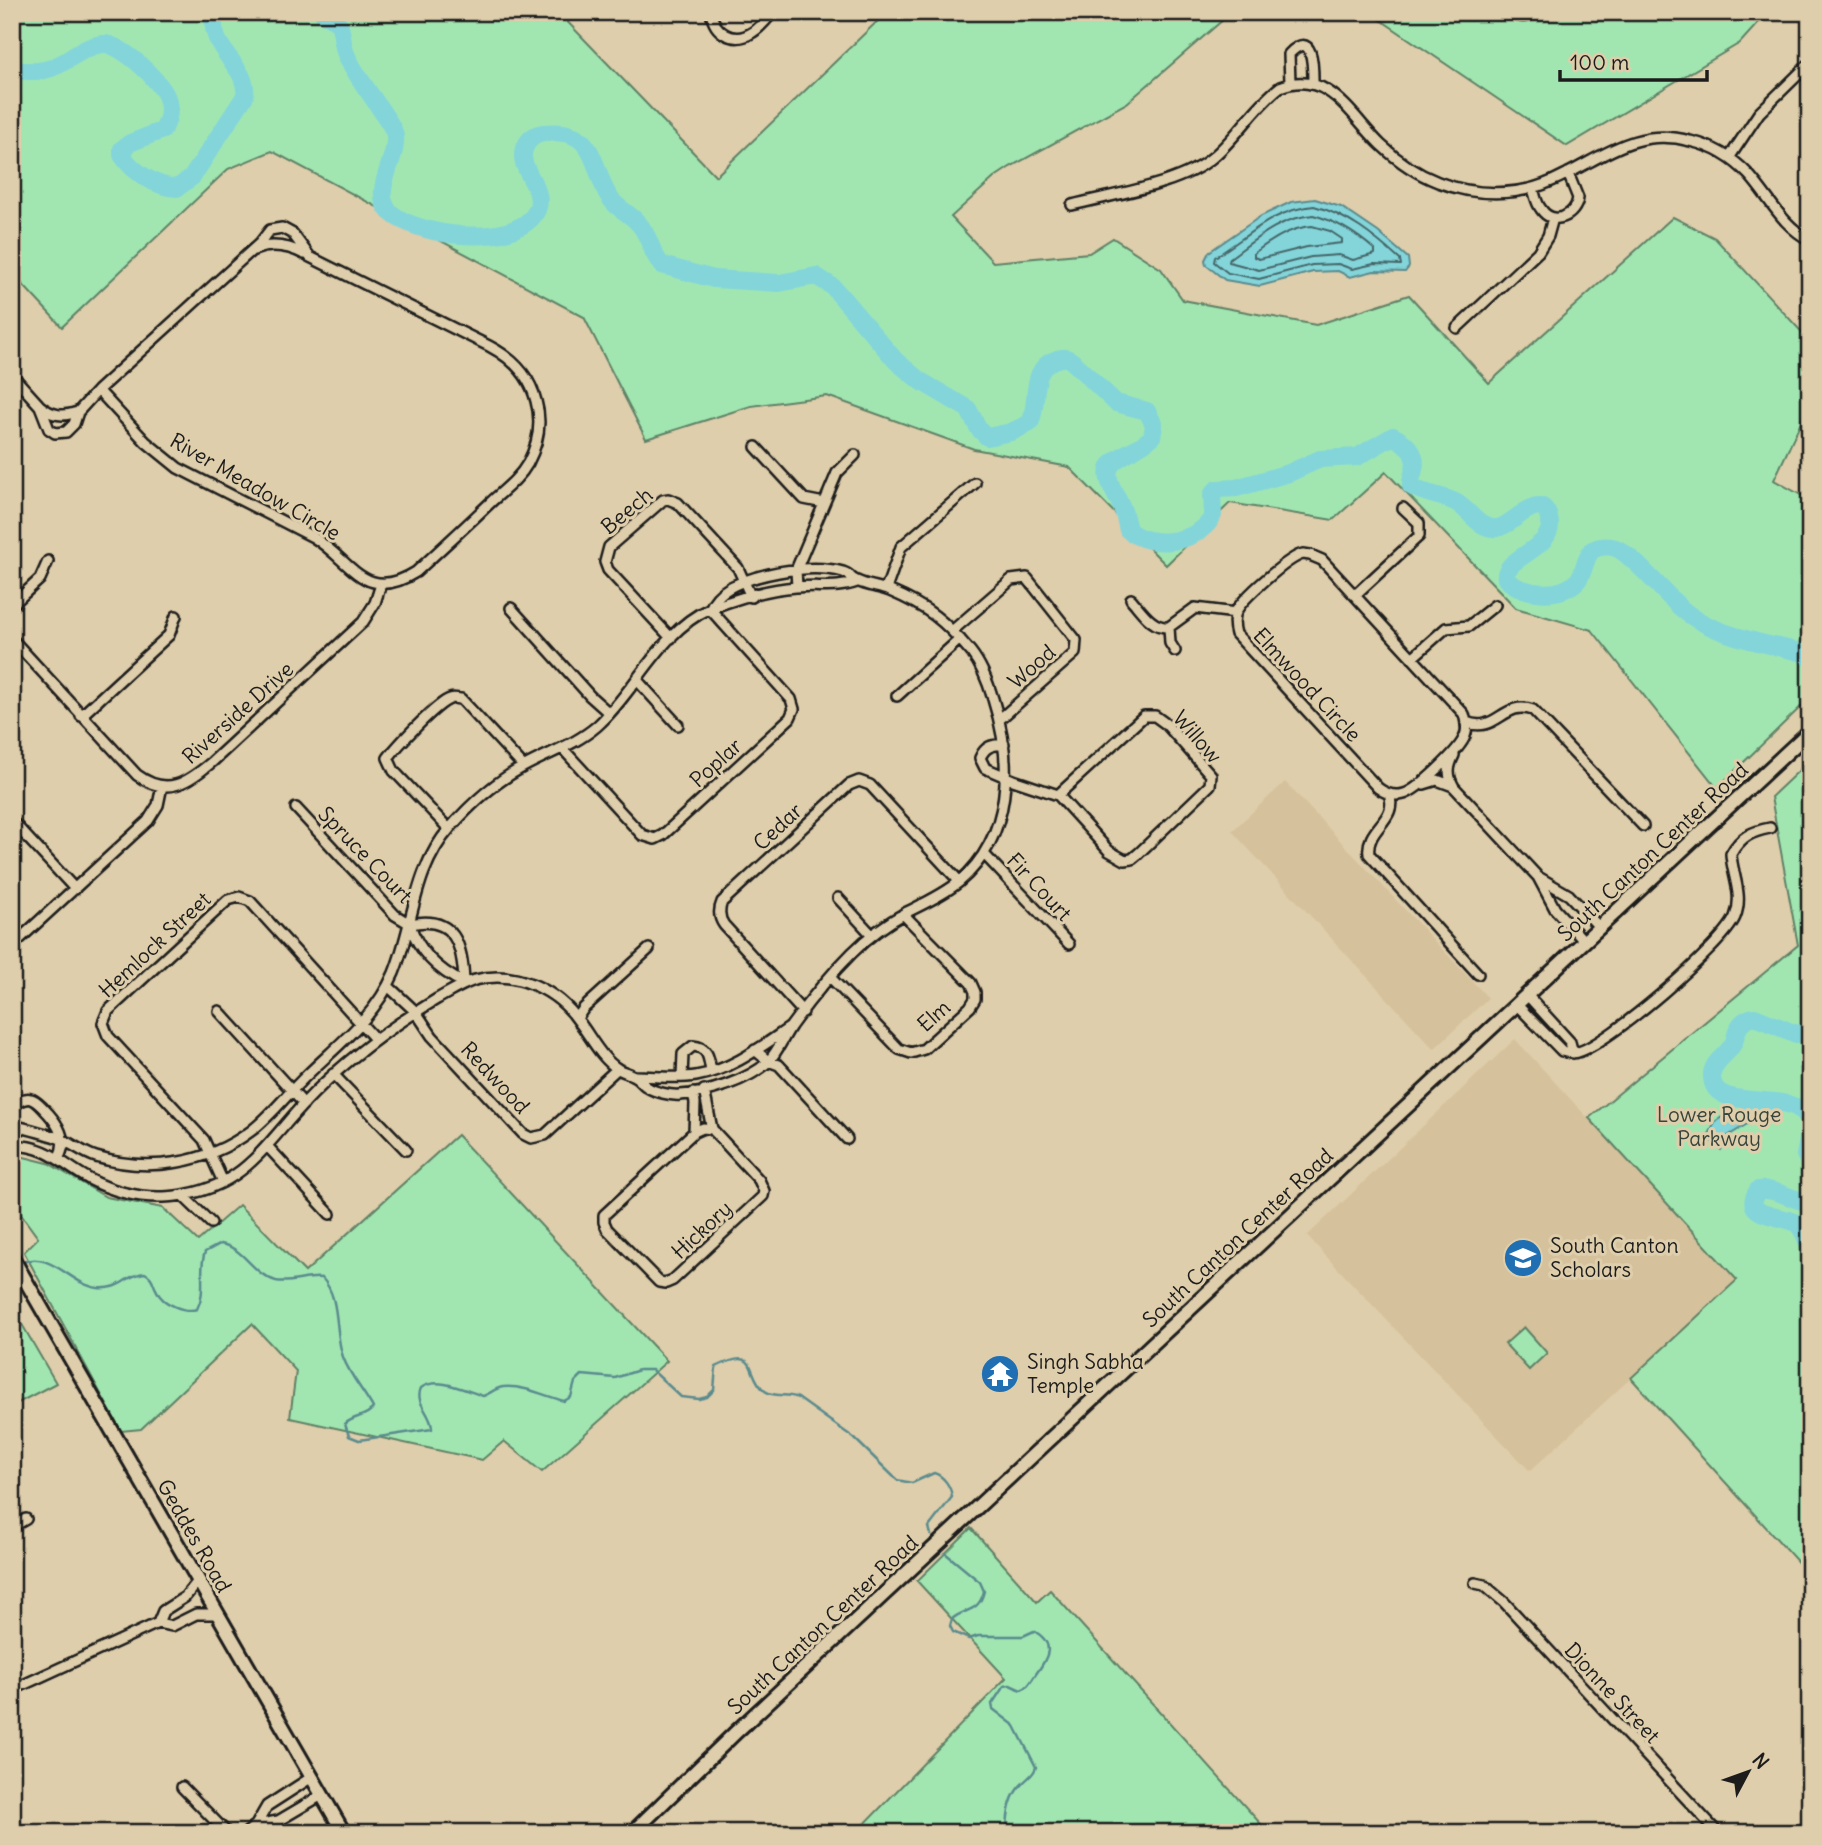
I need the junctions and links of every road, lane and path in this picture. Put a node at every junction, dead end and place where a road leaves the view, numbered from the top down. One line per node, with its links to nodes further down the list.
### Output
1 (711, 12): 2 (street)
2 (774, 12)
3 (1810, 63): 6 (street)
4 (1290, 83): 5 (street); 5 (street); 9 (street)
5 (1313, 83): 8 (street)
6 (1729, 158): 7 (street); 11 (street)
7 (1568, 173): 8 (street); 10 (street)
8 (1533, 188): 10 (street)
9 (1072, 205)
10 (1553, 218): 14 (street)
11 (1810, 240)
12 (249, 252): 13 (street); 13 (street); 16 (street)
13 (310, 257): 28 (street)
14 (1457, 328)
15 (12, 375): 17 (street)
16 (98, 390): 18 (street); 28 (street, River Meadow Circle)
17 (40, 406): 18 (street); 18 (street)
18 (78, 412)
19 (756, 447): 22 (street)
20 (855, 456): 22 (street)
21 (975, 483): 30 (street)
22 (824, 503): 25 (street)
23 (1403, 508): 31 (street)
24 (48, 561): 34 (street)
25 (796, 570): 26 (street); 27 (street); 29 (street)
26 (744, 581): 32 (street); 37 (street); 42 (street, Beech)
27 (858, 582): 29 (street); 30 (street)
28 (381, 584): 61 (street, Riverside Drive)
29 (797, 587): 32 (street)
30 (886, 589): 41 (street)
31 (1354, 595): 38 (street, Elmwood Circle); 46 (street, Elmwood Circle)
32 (751, 597): 37 (street)
33 (1131, 599): 40 (street)
34 (12, 605)
35 (1495, 605): 46 (street)
36 (512, 608): 49 (street)
37 (710, 609): 42 (street); 56 (street, Poplar)
38 (1236, 613): 40 (street); 63 (street, Elmwood Circle)
39 (176, 616): 50 (street)
40 (1169, 627): 45 (street)
41 (952, 631): 44 (street); 51 (street, Wood)
42 (671, 638): 47 (street)
43 (12, 639): 50 (street)
44 (960, 639): 48 (street); 51 (street)
45 (1175, 651)
46 (1412, 658): 52 (street, Elmwood Circle)
47 (637, 680): 49 (street); 53 (street)
48 (897, 696)
49 (609, 713): 56 (street)
50 (81, 716): 61 (street)
51 (1000, 719): 55 (street)
52 (1466, 722): 57 (street); 67 (street)
53 (678, 725)
54 (1810, 732): 77 (main road, South Canton Center Road)
55 (1004, 744): 59 (street); 59 (street, Willow)
56 (563, 748): 58 (street)
57 (1458, 748): 60 (street); 62 (street)
58 (523, 766): 69 (street); 69 (street)
59 (1006, 776): 64 (street, Willow); 70 (street)
60 (1419, 785): 62 (street); 63 (street)
61 (162, 786): 73 (street)
62 (1454, 787): 71 (street)
63 (1389, 794): 83 (street)
64 (1058, 795): 64 (street, Willow)
65 (296, 808): 76 (street, Spruce Court)
66 (12, 821): 73 (street)
67 (1643, 826)
68 (1770, 828): 97 (street)
69 (449, 829): 76 (street)
70 (984, 854): 72 (street); 80 (street, Fir Court)
71 (1538, 877): 77 (street); 79 (street)
72 (959, 881): 75 (street); 91 (street, Cedar)
73 (75, 889): 81 (street)
74 (838, 898): 78 (street)
75 (903, 914): 78 (street); 84 (street, Elm)
76 (410, 924): 85 (street); 85 (street); 86 (street)
77 (1600, 928): 79 (main road, South Canton Center Road)
78 (872, 935): 84 (street)
79 (1584, 941): 87 (main road, South Canton Center Road)
80 (1069, 944)
81 (12, 946)
82 (649, 948): 92 (street)
83 (1478, 974)
84 (830, 977): 91 (street)
85 (464, 984): 90 (street); 92 (street)
86 (388, 986): 90 (street, Redwood); 93 (street)
87 (1528, 996): 88 (main road, South Canton Center Road); 97 (street)
88 (1518, 1006): 97 (street); 138 (main road, South Canton Center Road)
89 (219, 1011): 105 (street)
90 (416, 1012): 95 (street); 99 (street, Redwood)
91 (803, 1012): 94 (street)
92 (577, 1018): 99 (street)
93 (362, 1024): 95 (street, Hemlock Street); 105 (street); 117 (street, Hemlock Street)
94 (791, 1026): 96 (street); 98 (street)
95 (375, 1039): 101 (street)
96 (755, 1050): 98 (street); 100 (street)
97 (1573, 1053)
98 (768, 1061): 106 (street); 112 (street)
99 (617, 1069): 102 (street)
100 (711, 1072): 103 (street); 104 (street)
101 (333, 1074): 107 (street); 116 (street)
102 (635, 1076): 104 (street); 106 (street)
103 (695, 1076): 104 (street); 106 (street)
104 (682, 1077)
105 (292, 1090): 107 (street); 117 (street)
106 (698, 1092): 110 (street); 111 (street)
107 (304, 1104): 115 (street)
108 (12, 1108): 113 (street)
109 (12, 1125): 113 (street)
110 (712, 1129): 111 (street); 111 (street, Hickory)
111 (694, 1132)
112 (847, 1139)
113 (63, 1140): 117 (street); 118 (street)
114 (12, 1144): 118 (street)
115 (268, 1147): 119 (street); 121 (street)
116 (406, 1150)
117 (210, 1153): 119 (street, Hemlock Street)
118 (59, 1157): 120 (street)
119 (223, 1182): 120 (street)
120 (182, 1195): 122 (street)
121 (330, 1214)
122 (211, 1223)
123 (12, 1257): 126 (main road, Geddes Road)
124 (26, 1519): 125 (street)
125 (12, 1527)
126 (198, 1581): 128 (main road, Geddes Road); 129 (street)
127 (1475, 1583): 139 (street, Dionne Street)
128 (217, 1614): 129 (street); 131 (main road, Geddes Road)
129 (158, 1623): 130 (street)
130 (12, 1690)
131 (312, 1777): 133 (main road, Geddes Road); 134 (street)
132 (182, 1787): 135 (street)
133 (322, 1795): 134 (street); 137 (main road, Geddes Road)
134 (256, 1825): 136 (street)
135 (227, 1833)
136 (246, 1833)
137 (344, 1833)
138 (632, 1833)
139 (1718, 1833)

